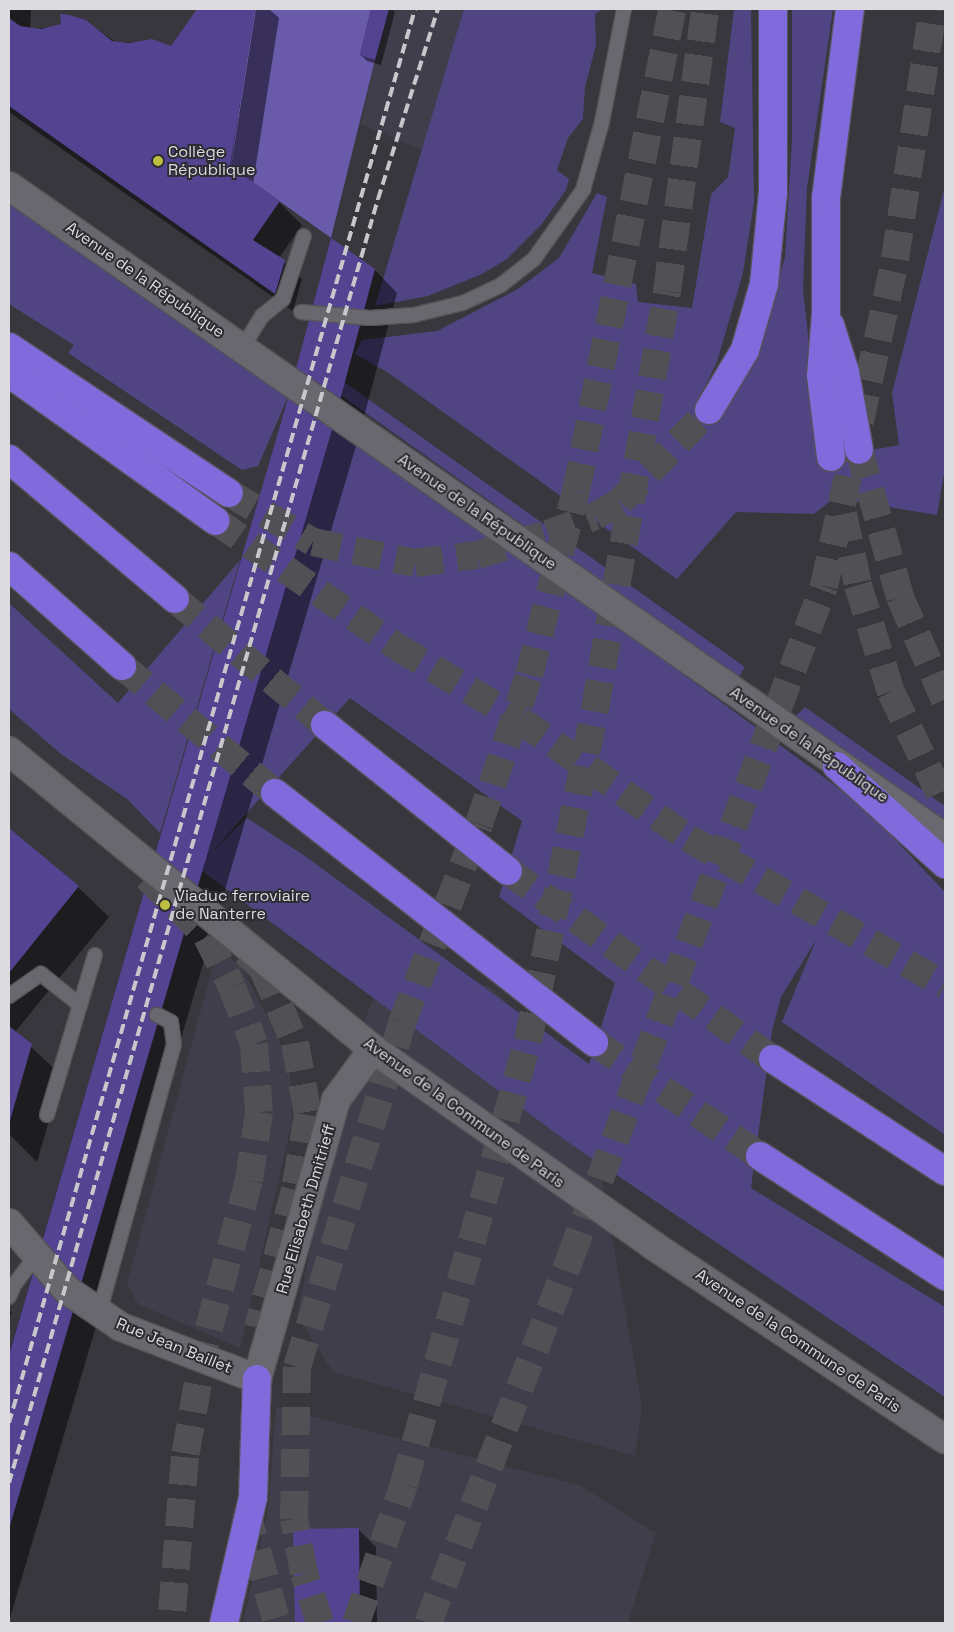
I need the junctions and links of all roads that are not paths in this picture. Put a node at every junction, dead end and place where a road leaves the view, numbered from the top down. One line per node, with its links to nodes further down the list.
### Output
1 (624, 9): 6 (lane)
2 (773, 9): 11 (highway)
3 (850, 9): 7 (highway)
4 (9, 186): 9 (main road, Avenue de la République)
5 (304, 236): 9 (lane)
6 (301, 312)
7 (826, 314): 12 (highway); 13 (highway)
8 (9, 347): 15 (highway)
9 (242, 348): 22 (main road, Avenue de la République)
10 (9, 372): 16 (highway)
11 (709, 410)
12 (859, 450)
13 (832, 457)
14 (9, 459): 18 (highway)
15 (229, 493)
16 (216, 521)
17 (9, 566): 19 (highway)
18 (175, 599)
19 (122, 666)
20 (325, 725): 26 (highway)
21 (9, 751): 32 (main road, Avenue de la Commune de Paris)
22 (837, 766): 24 (main road, Avenue de la République); 25 (highway)
23 (276, 793): 31 (highway)
24 (945, 838)
25 (945, 864)
26 (508, 871)
27 (95, 955): 29 (lane)
28 (9, 996): 29 (lane)
29 (80, 1005): 34 (lane)
30 (157, 1015): 41 (lane)
31 (594, 1042)
32 (373, 1049): 42 (main road, Rue Elisabeth Dmitrieff); 43 (main road, Avenue de la Commune de Paris)
33 (773, 1059): 36 (highway)
34 (47, 1115)
35 (760, 1156): 39 (highway)
36 (945, 1171)
37 (9, 1223): 38 (main road, Rue Jean Baillet)
38 (36, 1256): 40 (lane); 41 (main road, Rue Jean Baillet)
39 (945, 1276)
40 (9, 1297)
41 (99, 1313): 42 (main road, Rue Jean Baillet)
42 (257, 1379): 44 (highway)
43 (945, 1439)
44 (224, 1623)

